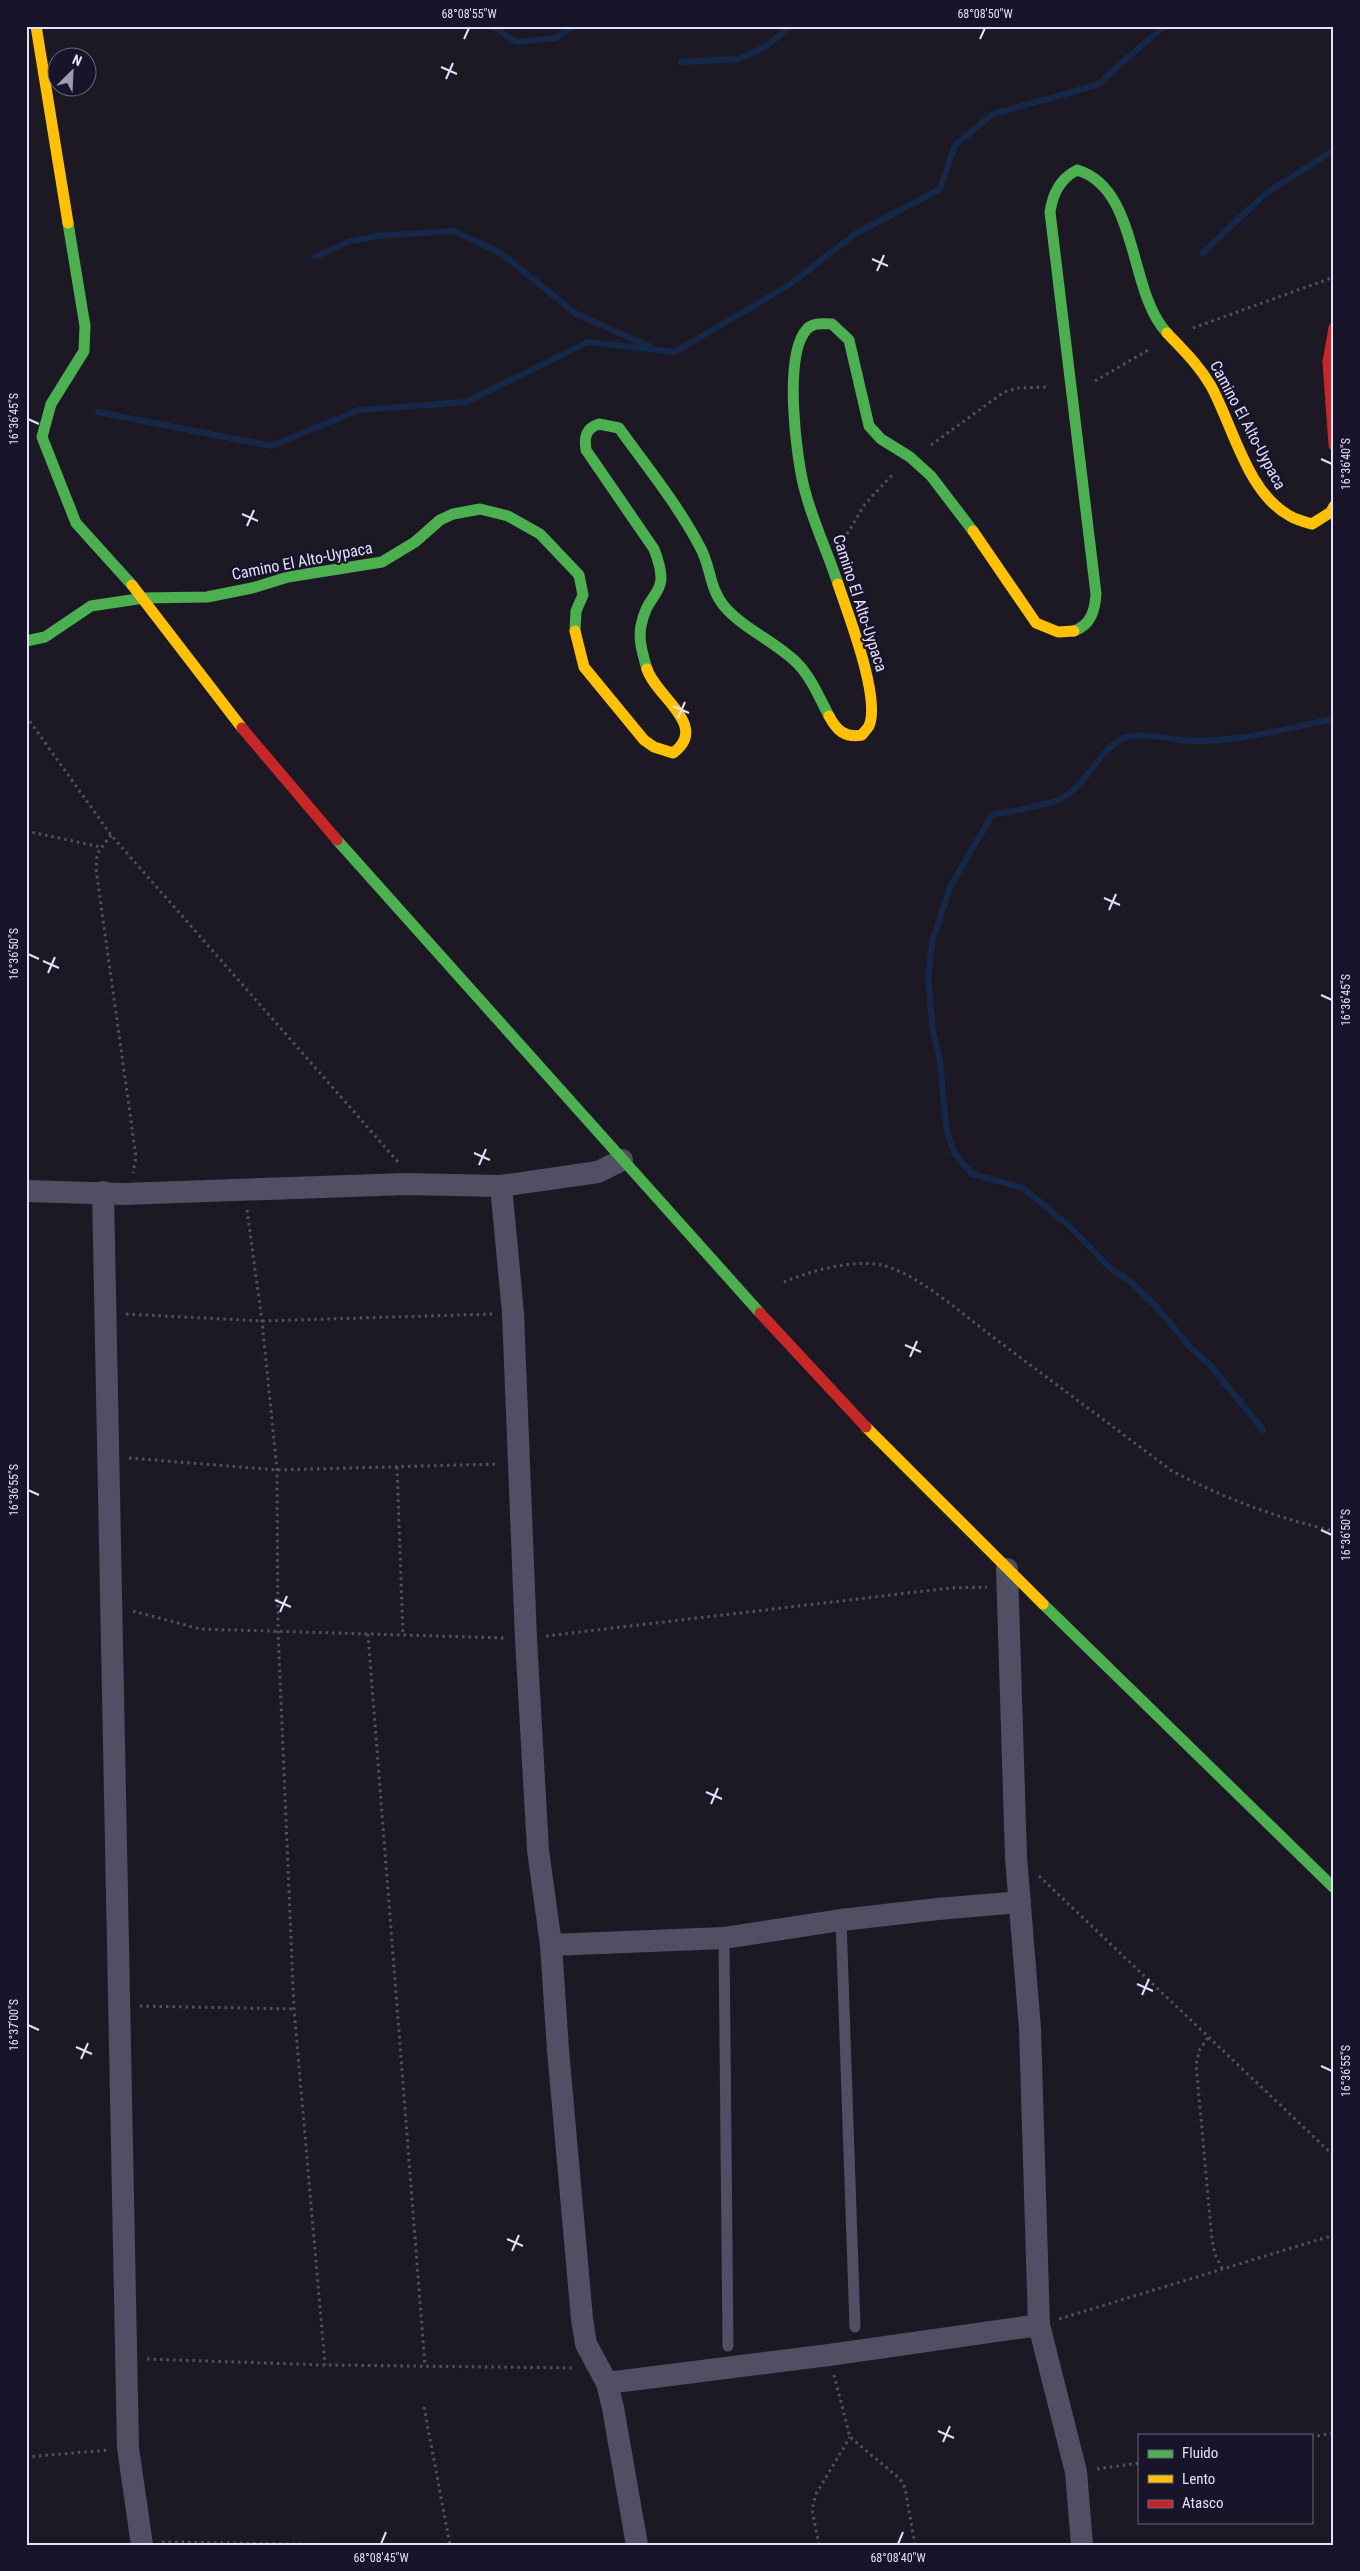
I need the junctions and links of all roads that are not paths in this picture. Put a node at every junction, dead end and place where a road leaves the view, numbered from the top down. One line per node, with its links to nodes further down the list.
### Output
1 (36, 26): 5 (street)
2 (1334, 328): 3 (street)
3 (1334, 445)
4 (1334, 506): 5 (street, Camino El Alto-Uypaca)
5 (144, 598): 6 (street, Camino El Alto-Uypaca); 7 (street)
6 (26, 640)
7 (622, 1160): 8 (street); 11 (street)
8 (501, 1186): 10 (street); 16 (street)
9 (26, 1191): 10 (street)
10 (113, 1193): 21 (street)
11 (1007, 1578): 12 (street); 13 (street)
12 (1334, 1888)
13 (1020, 1902): 14 (street); 17 (street)
14 (841, 1920): 15 (street); 18 (lane)
15 (724, 1938): 16 (street); 19 (lane)
16 (551, 1945): 20 (street)
17 (1039, 2325): 20 (street); 23 (street)
18 (855, 2327)
19 (728, 2346)
20 (606, 2383): 22 (street)
21 (142, 2543)
22 (637, 2545)
23 (1082, 2545)

